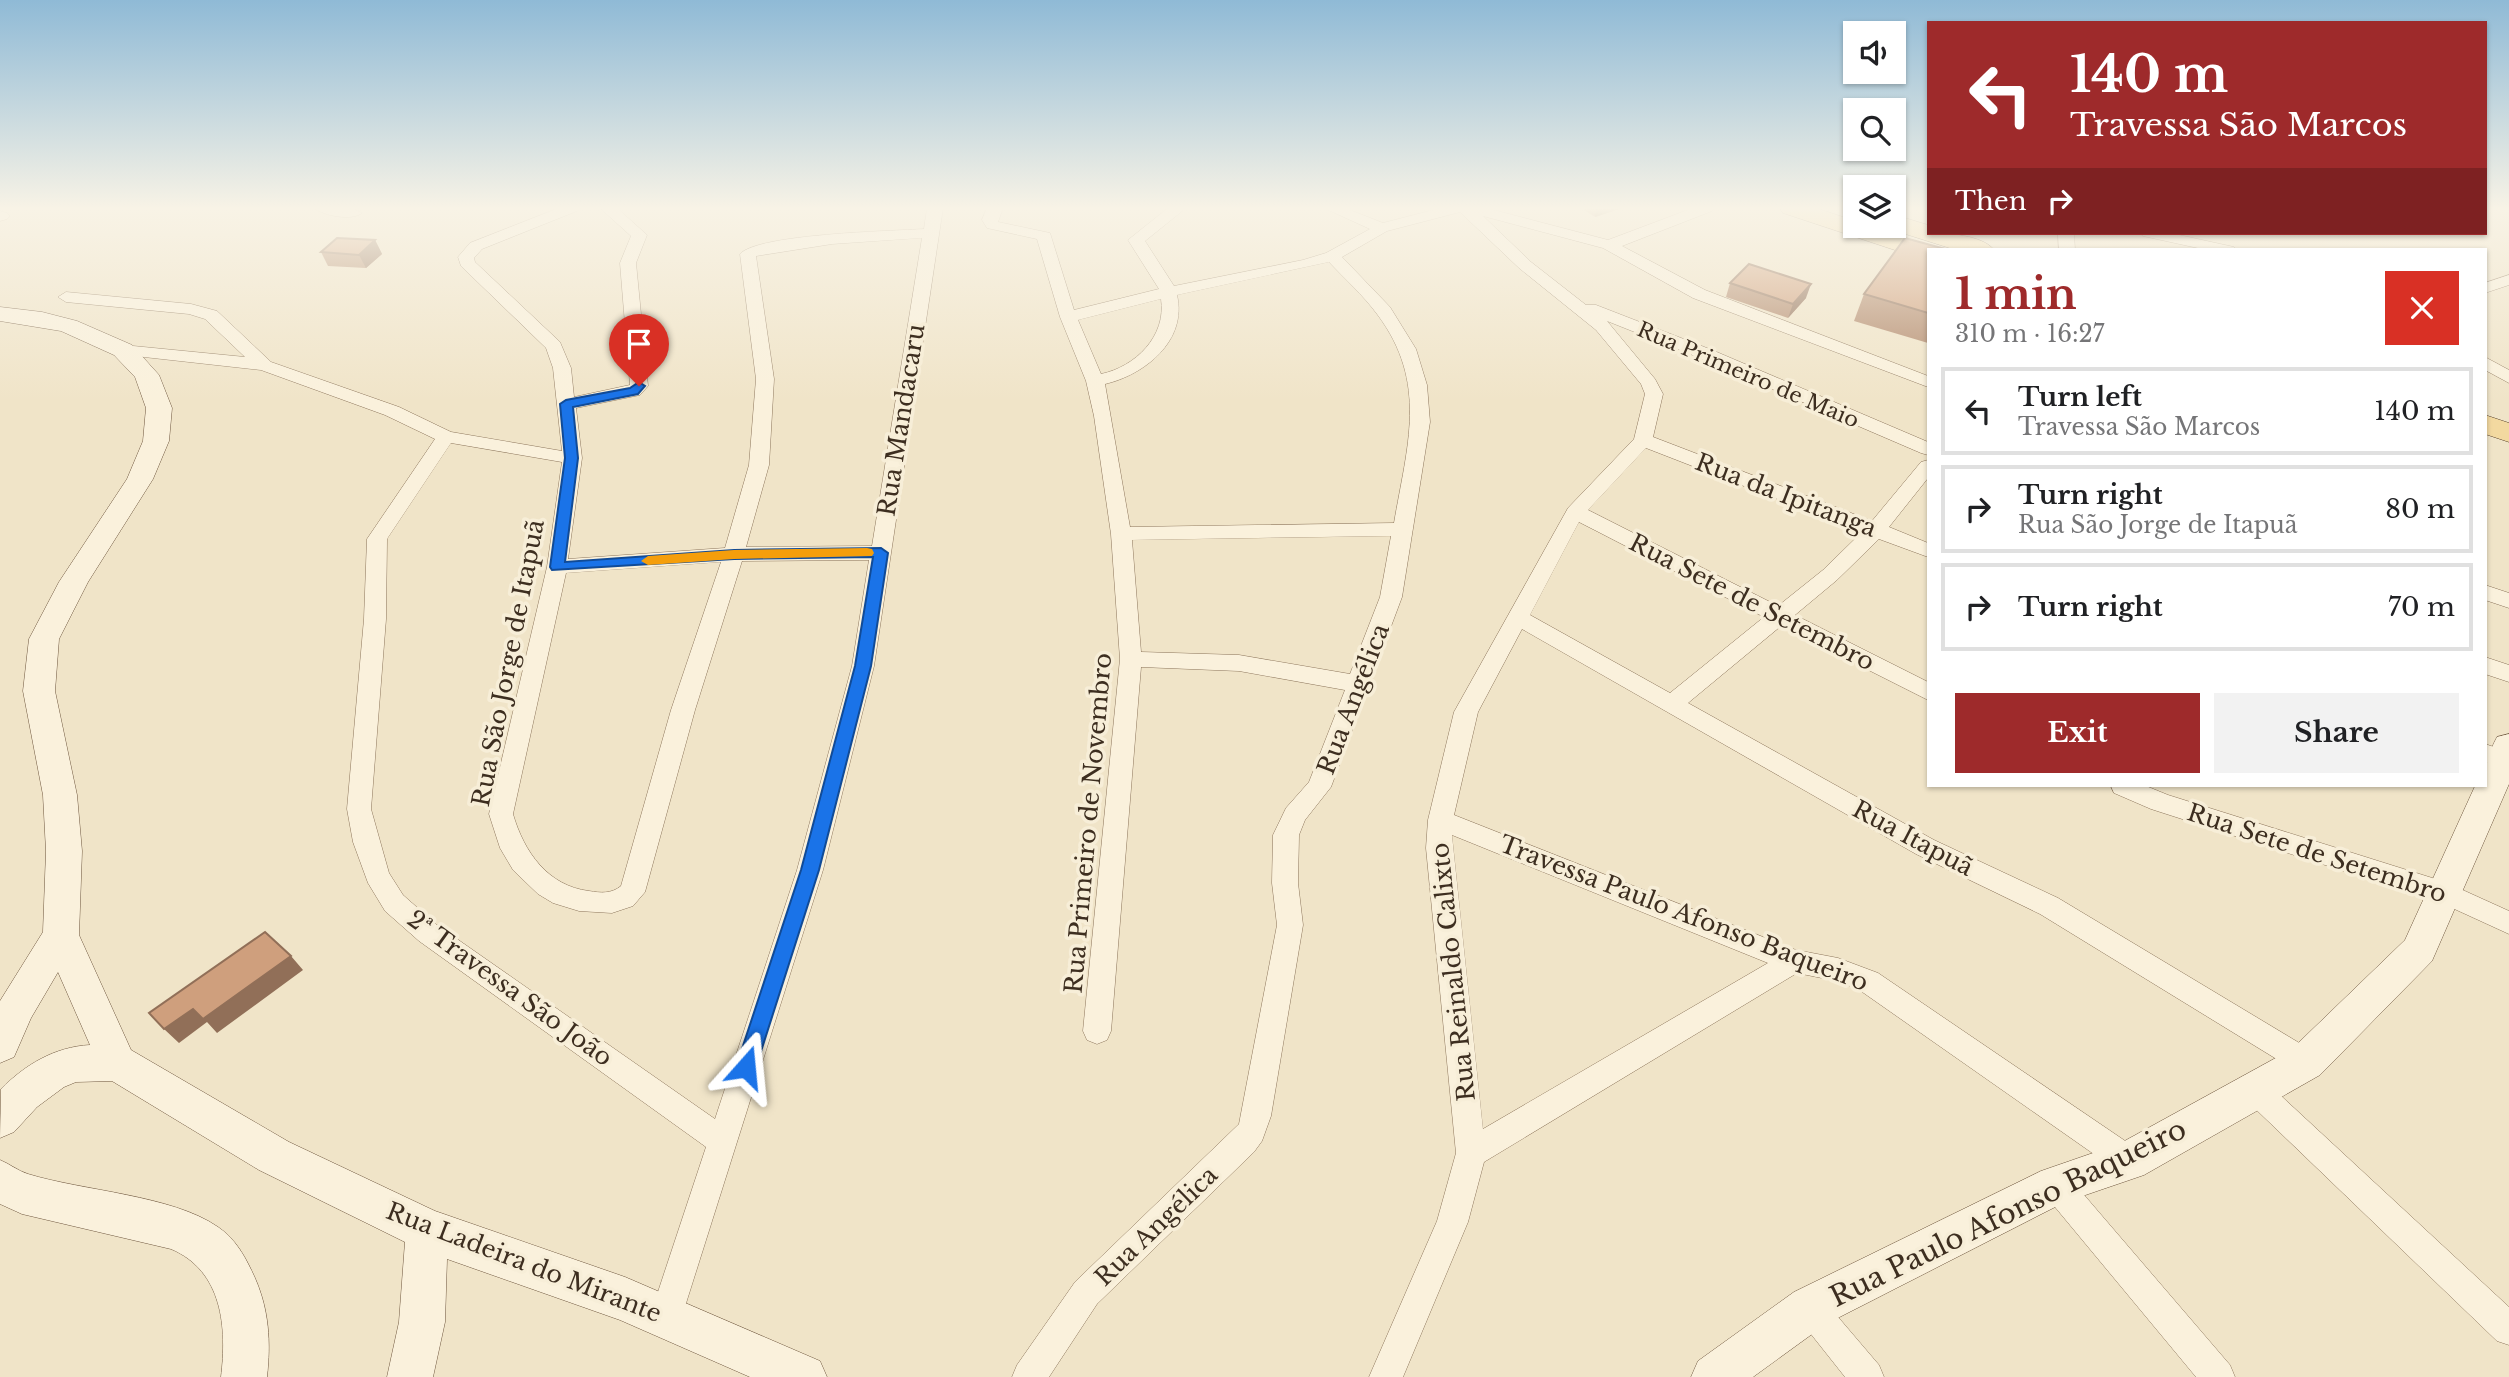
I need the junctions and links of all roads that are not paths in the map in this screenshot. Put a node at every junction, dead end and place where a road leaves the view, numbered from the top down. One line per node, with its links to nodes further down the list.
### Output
1 (477, 272): 24 (street, Rua São Jorge de Itapuã)
2 (629, 272): 24 (street)
3 (750, 272): 40 (street)
4 (924, 272): 39 (street, Rua Mandacaru)
5 (1055, 272): 17 (street, Rua Primeiro de Novembro)
6 (1156, 272): 13 (street)
7 (1274, 272): 13 (street)
8 (1347, 272): 35 (street, Rua Angélica)
9 (1534, 272): 15 (street)
10 (1660, 272): 23 (street)
11 (2509, 280): 12 (street)
12 (2487, 287)
13 (1168, 292): 17 (street); 22 (street)
14 (66, 297): 20 (street)
15 (1568, 299): 28 (street); 30 (street, Rua Primeiro de Maio)
16 (0, 314): 18 (street)
17 (1068, 317): 22 (street, Rua Primeiro de Novembro)
18 (123, 350): 20 (street); 57 (street)
19 (2487, 363): 21 (street)
20 (265, 366): 27 (street)
21 (2509, 378)
22 (1095, 382): 37 (street, Rua Primeiro de Novembro)
23 (1927, 382)
24 (566, 404): 32 (street, Rua São Jorge de Itapuã)
25 (2487, 425): 26 (main road)
26 (2509, 433)
27 (446, 437): 32 (street); 65 (street, 2ª Travessa São João)
28 (1643, 440): 34 (street, Rua Reinaldo Calixto); 36 (street, Rua da Ipitanga)
29 (2487, 445): 31 (main road)
30 (1927, 449)
31 (2509, 453)
32 (572, 458): 41 (street, Rua São Jorge de Itapuã)
33 (1927, 467): 36 (street)
34 (1575, 512): 44 (street, Rua Sete de Setembro); 45 (street, Rua Reinaldo Calixto)
35 (1401, 529): 37 (street); 49 (street, Rua Angélica)
36 (1875, 531): 38 (street, Rua da Ipitanga); 44 (street)
37 (1121, 534): 46 (street, Rua Primeiro de Novembro)
38 (1927, 550)
39 (881, 553): 40 (street); 65 (street, Rua Mandacaru)
40 (734, 554): 41 (street); 41 (street, Rua São Jorge de Itapuã)
41 (557, 567)
42 (2487, 593): 43 (street)
43 (2509, 601)
44 (1780, 615): 50 (street, Rua Sete de Setembro); 51 (street)
45 (1517, 617): 51 (street, Rua Itapuã); 54 (street, Rua Reinaldo Calixto)
46 (1131, 659): 49 (street); 59 (street, Rua Primeiro de Novembro)
47 (2487, 666): 48 (street)
48 (2509, 674)
49 (1359, 684): 77 (street, Rua Angélica)
50 (1927, 691)
51 (1670, 705): 61 (street, Rua Itapuã)
52 (2502, 755): 55 (street, Rua Paulo Afonso Baqueiro)
53 (2125, 787): 55 (street, Rua Sete de Setembro)
54 (1440, 820): 58 (street, Travessa Paulo Afonso Baqueiro); 66 (street, Rua Reinaldo Calixto)
55 (2445, 894): 56 (street, Rua Sete de Setembro); 61 (street, Rua Paulo Afonso Baqueiro)
56 (2509, 923)
57 (61, 935): 60 (street); 62 (street)
58 (1794, 961): 66 (street); 67 (street, Travessa Paulo Afonso Baqueiro)
59 (1097, 1031)
60 (0, 1045)
61 (2306, 1062): 63 (street, Rua Paulo Afonso Baqueiro)
62 (117, 1063): 64 (street); 70 (street, Rua Ladeira do Mirante)
63 (2255, 1090): 67 (street, Rua Paulo Afonso Baqueiro); 73 (street)
64 (0, 1119)
65 (722, 1141): 72 (street, Rua Mandacaru)
66 (1471, 1153): 78 (street, Rua Reinaldo Calixto)
67 (2129, 1161): 69 (street, Rua Paulo Afonso Baqueiro)
68 (0, 1180): 74 (street)
69 (2056, 1185): 71 (street, Rua Paulo Afonso Baqueiro); 81 (street)
70 (427, 1230): 72 (street, Rua Ladeira do Mirante); 75 (street)
71 (1810, 1308): 79 (street, Rua Paulo Afonso Baqueiro); 80 (street)
72 (666, 1316): 76 (street, Rua Ladeira do Mirante)
73 (2509, 1329)
74 (244, 1377)
75 (410, 1377)
76 (804, 1377)
77 (1029, 1377)
78 (1386, 1377)
79 (1714, 1377)
80 (1867, 1377)
81 (2218, 1377)

